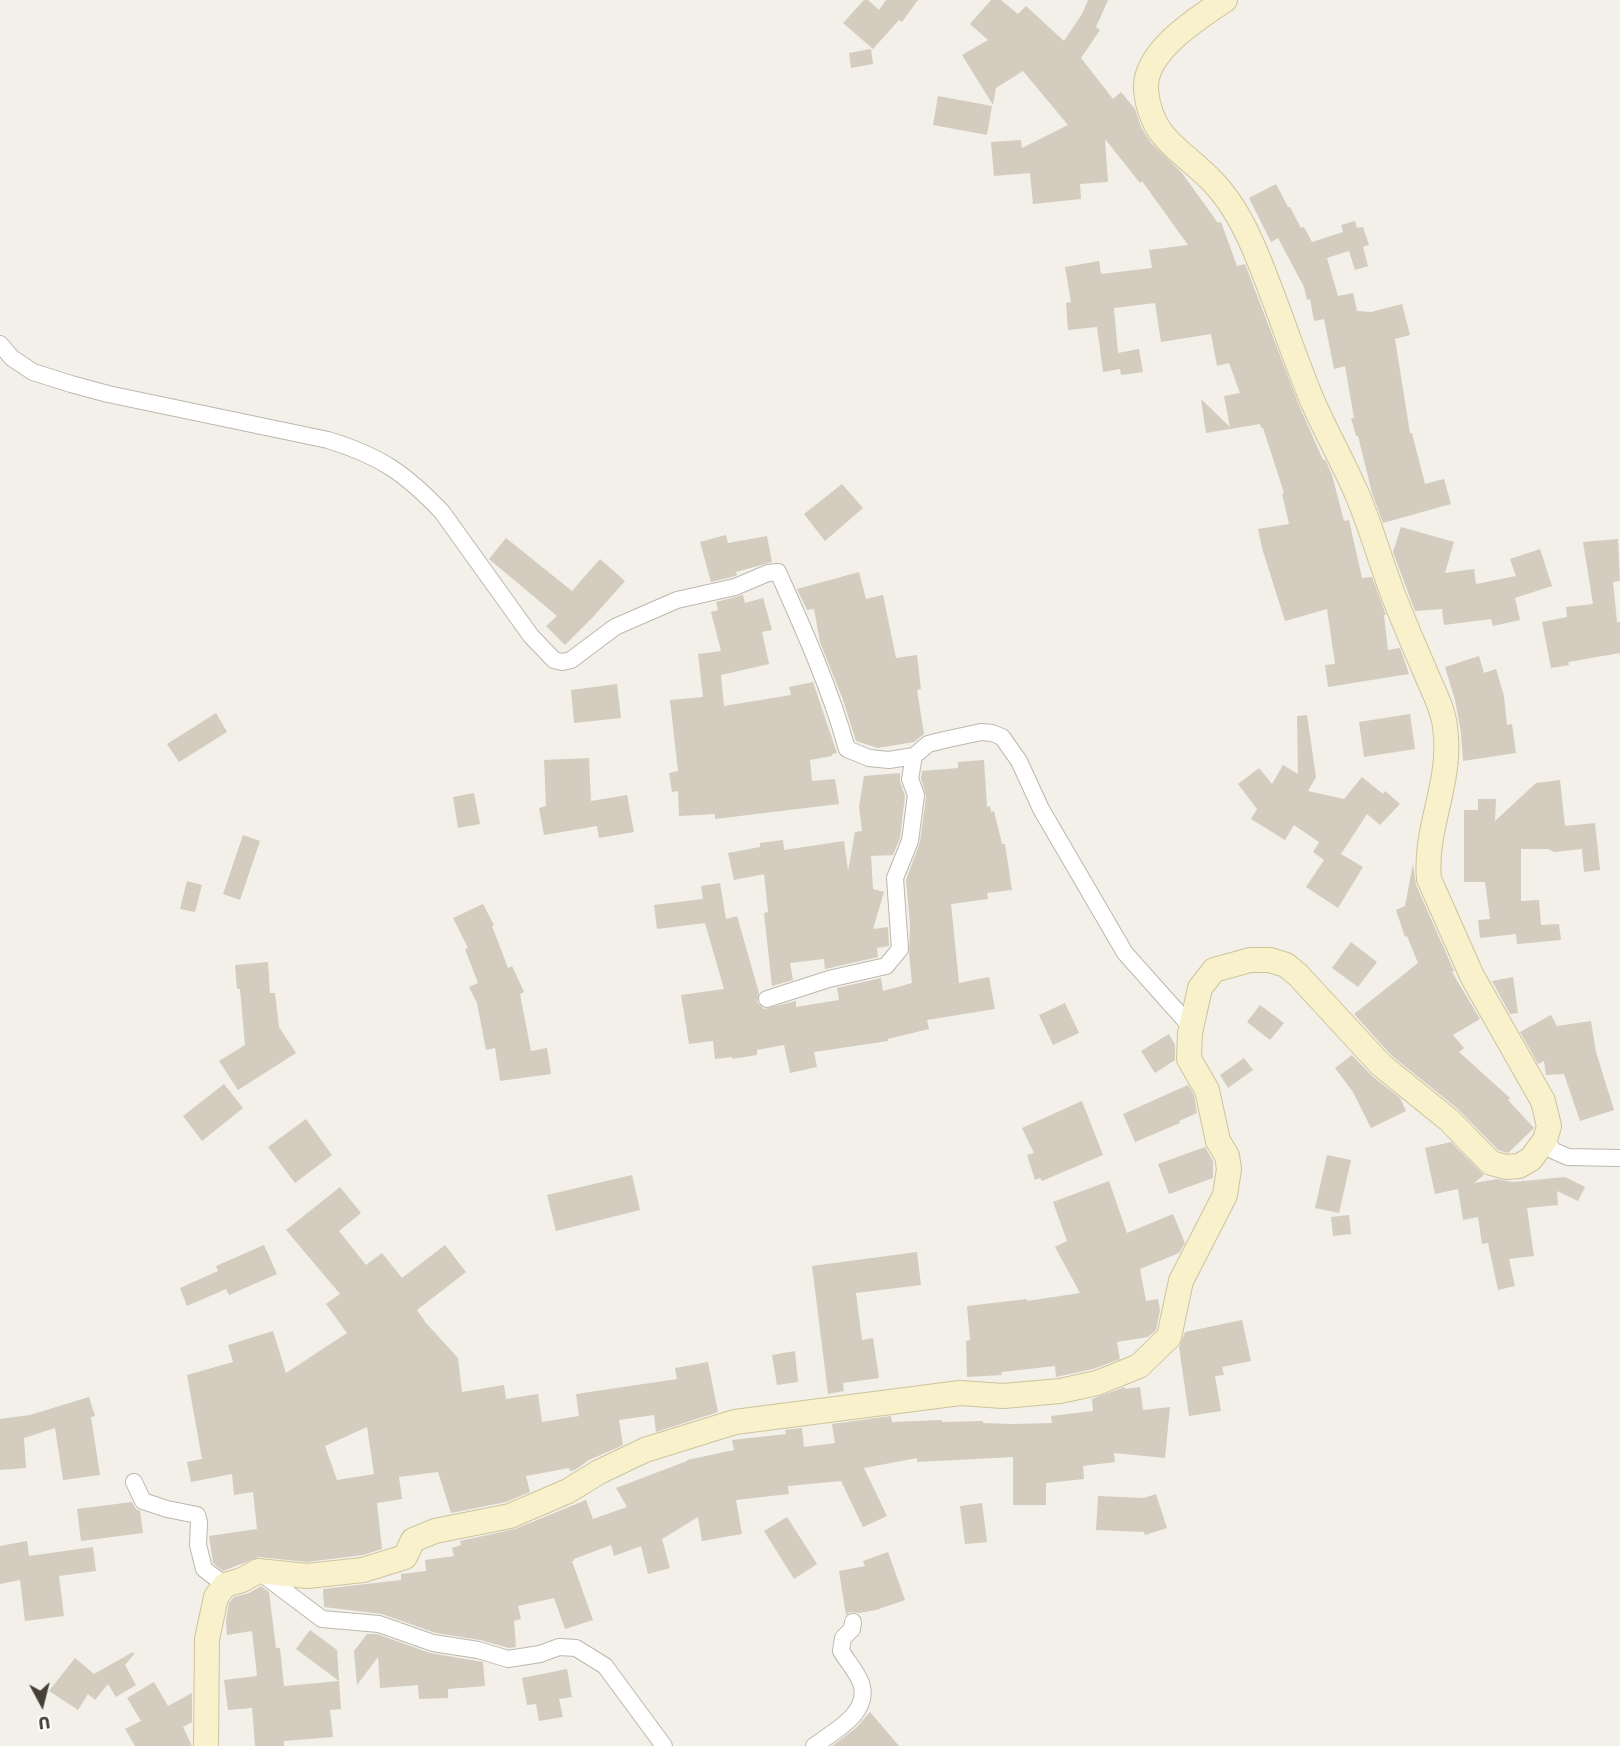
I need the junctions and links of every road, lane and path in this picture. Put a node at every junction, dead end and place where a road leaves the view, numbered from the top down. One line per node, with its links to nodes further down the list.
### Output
1 (1225, 0): 6 (street)
2 (0, 345): 3 (street)
3 (914, 756): 4 (street); 5 (street)
4 (767, 999)
5 (1191, 1027): 6 (street); 9 (street)
6 (1545, 1140): 7 (street)
7 (1620, 1158)
8 (134, 1482): 10 (street)
9 (258, 1571): 10 (street); 13 (street)
10 (225, 1585): 12 (street)
11 (853, 1622): 14 (street)
12 (206, 1746)
13 (664, 1746)
14 (814, 1746)

